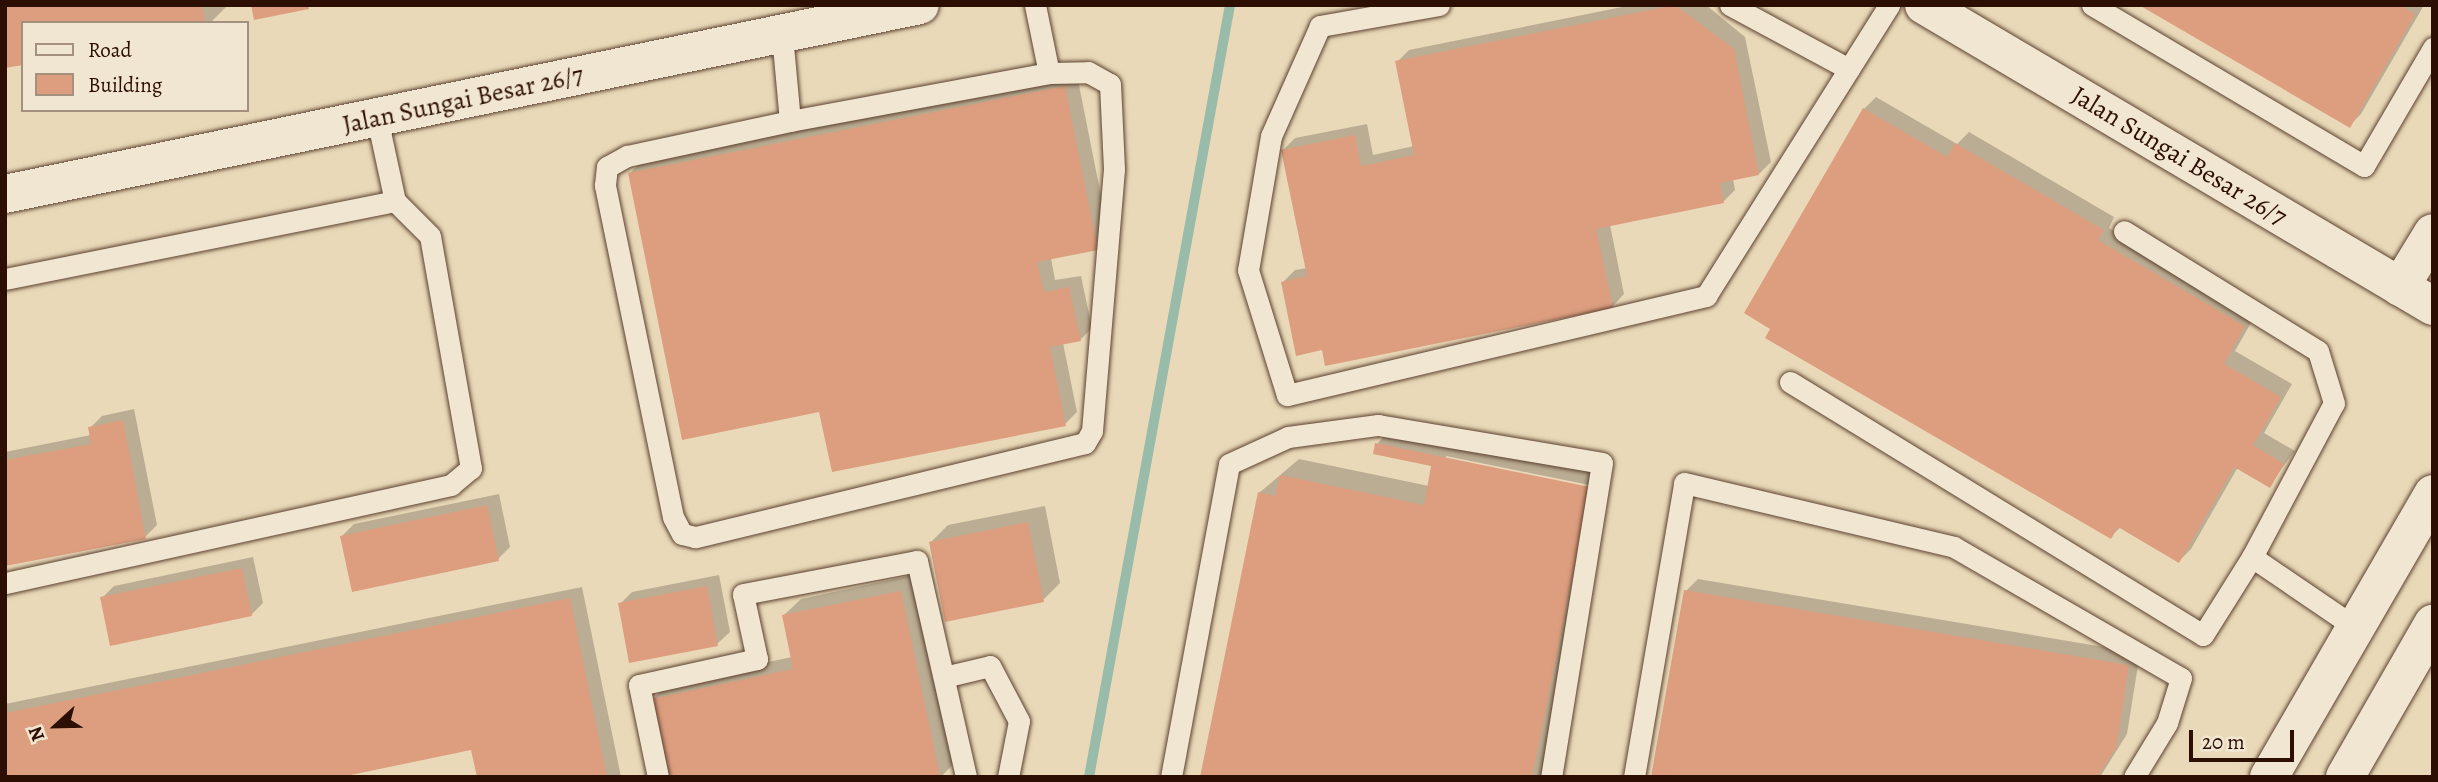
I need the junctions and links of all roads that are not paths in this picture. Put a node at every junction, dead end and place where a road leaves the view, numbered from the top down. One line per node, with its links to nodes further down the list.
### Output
1 (920, 5): 8 (street, Jalan Sungai Besar 26/7)
2 (1035, 5): 11 (lane)
3 (1439, 5): 10 (lane)
4 (1730, 5): 10 (lane)
5 (1889, 5): 10 (lane)
6 (1924, 5): 19 (street, Jalan Sungai Besar 26/7)
7 (2092, 5): 9 (lane)
8 (782, 35): 12 (street, Jalan Sungai Besar 26/7); 13 (lane)
9 (2433, 48)
10 (1849, 69)
11 (1049, 72): 13 (lane); 13 (lane)
12 (377, 118): 14 (street, Jalan Sungai Besar 26/7); 15 (lane)
13 (790, 121)
14 (5, 194)
15 (395, 201): 18 (lane); 24 (lane)
16 (2124, 231): 23 (lane)
17 (2433, 233): 19 (street)
18 (5, 279)
19 (2400, 286): 20 (street, Jalan Sungai Besar 26/7)
20 (2433, 306)
21 (1790, 382): 23 (lane)
22 (2433, 494): 26 (street)
23 (2252, 557): 26 (lane)
24 (5, 583)
25 (2433, 624): 36 (street)
26 (2356, 628): 35 (street)
27 (944, 677): 28 (lane); 29 (lane); 30 (lane)
28 (658, 777)
29 (966, 777)
30 (1009, 777)
31 (1171, 777): 32 (lane)
32 (1551, 777)
33 (1634, 777): 34 (lane)
34 (2134, 777)
35 (2269, 777)
36 (2345, 777)

